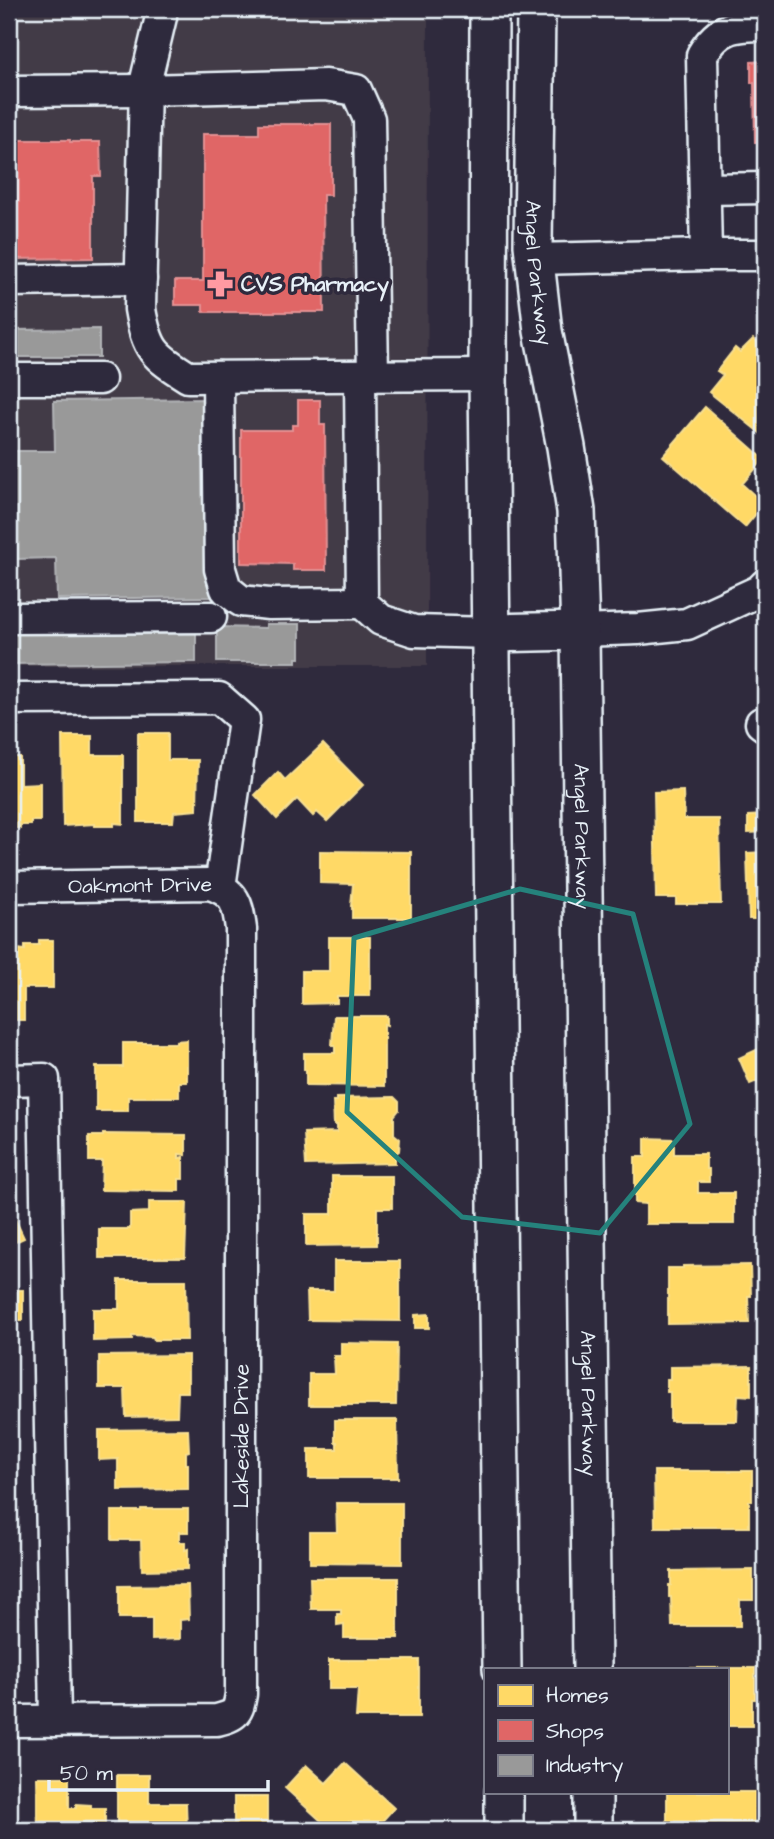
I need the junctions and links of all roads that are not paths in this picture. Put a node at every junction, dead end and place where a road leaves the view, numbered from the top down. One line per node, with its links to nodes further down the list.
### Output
1 (160, 9): 5 (street)
2 (489, 9): 14 (main road)
3 (536, 9): 11 (main road, Angel Parkway)
4 (765, 25): 8 (street)
5 (145, 90): 6 (street); 12 (street); 15 (street)
6 (9, 91)
7 (765, 188): 8 (street)
8 (705, 189): 10 (street)
9 (765, 255): 10 (street)
10 (706, 256): 11 (street)
11 (534, 259): 23 (main road, Angel Parkway)
12 (141, 279): 13 (street); 16 (street)
13 (9, 281)
14 (488, 375): 15 (street); 24 (main road)
15 (367, 376): 16 (street); 20 (street)
16 (218, 377): 20 (street)
17 (9, 379): 18 (street)
18 (100, 379)
19 (765, 585): 23 (street)
20 (362, 603): 24 (street)
21 (211, 617): 22 (street)
22 (9, 618)
23 (580, 631): 24 (main road); 31 (main road, Angel Parkway)
24 (492, 633): 30 (main road)
25 (9, 699): 27 (street)
26 (9, 887): 27 (street, Oakmont Drive)
27 (219, 887): 28 (street, Oakmont Drive)
28 (241, 929): 33 (street, Lakeside Drive)
29 (9, 1080): 33 (street)
30 (502, 1668)
31 (592, 1668)
32 (9, 1721): 33 (street, Lakeside Drive)
33 (55, 1721)
34 (503, 1794): 36 (main road)
35 (593, 1794): 37 (main road)
36 (504, 1830)
37 (593, 1830)

